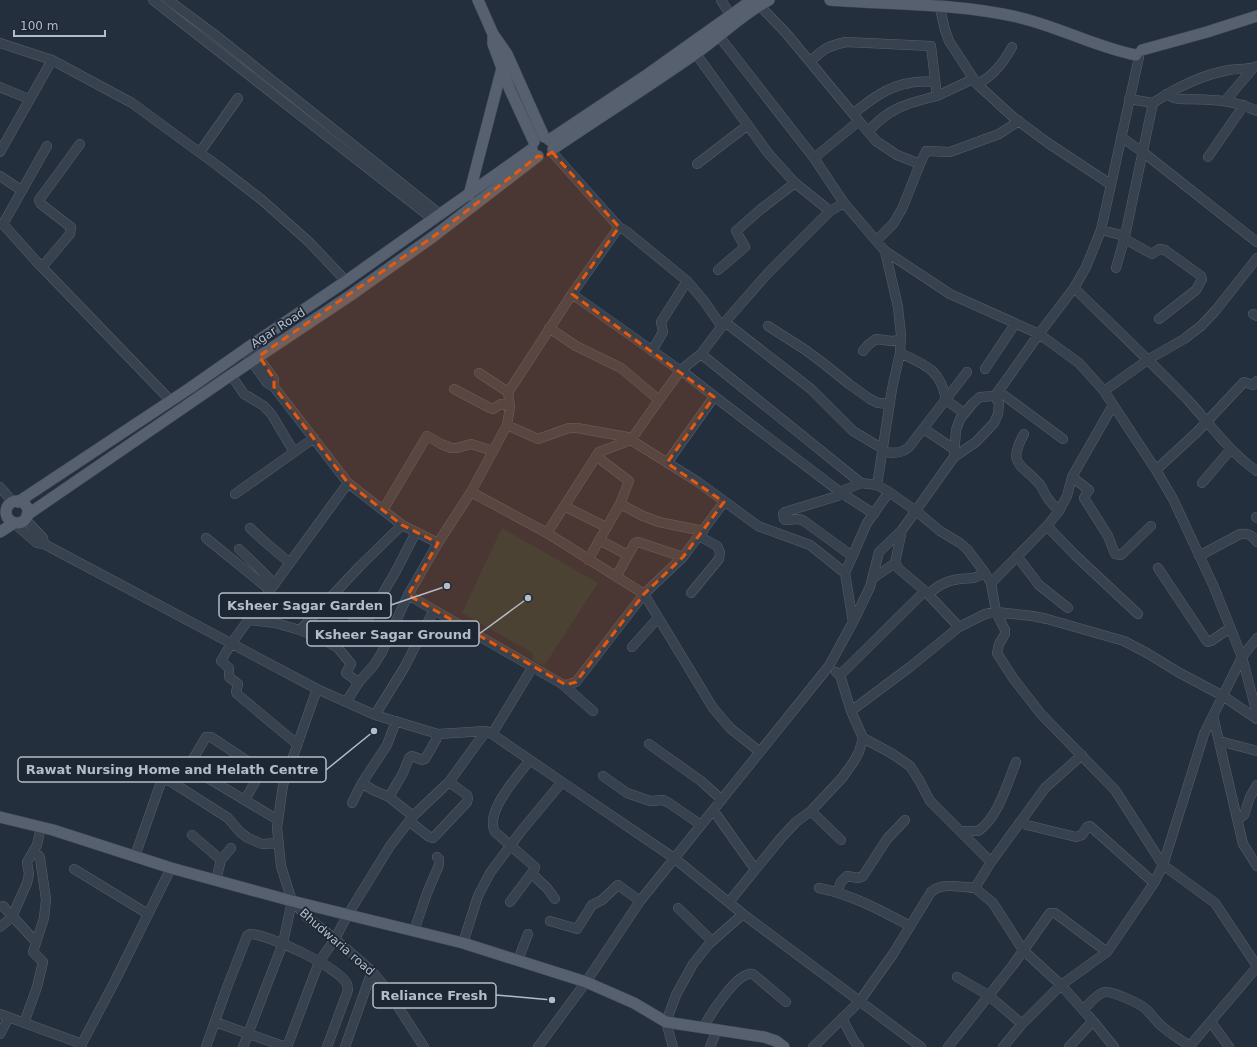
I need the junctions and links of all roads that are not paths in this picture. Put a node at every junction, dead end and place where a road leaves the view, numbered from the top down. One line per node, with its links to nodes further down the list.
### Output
1 (154, 0): 25 (street)
2 (168, 0): 22 (street)
3 (478, 0): 13 (main road)
4 (721, 0): 9 (street)
5 (830, 0): 8 (main road)
6 (956, 0): 16 (main road)
7 (760, 2): 9 (main road); 12 (main road); 19 (street)
8 (939, 3): 16 (main road); 24 (street)
9 (731, 16): 12 (main road)
10 (1257, 16): 16 (main road)
11 (1257, 24): 16 (main road)
12 (716, 32): 17 (main road); 44 (main road); 49 (street)
13 (493, 34): 21 (main road); 44 (main road)
14 (0, 43): 18 (street)
15 (1012, 47): 24 (street)
16 (1139, 53): 30 (street)
17 (696, 54): 38 (street); 44 (main road)
18 (52, 60): 31 (street); 46 (street)
19 (811, 61): 23 (street); 36 (street)
20 (1255, 67): 27 (street); 32 (street)
21 (502, 68): 44 (main road); 56 (main road)
22 (268, 77): 25 (street); 40 (street)
23 (935, 81): 28 (street); 36 (street)
24 (975, 81): 28 (street); 37 (street)
25 (263, 86): 40 (street)
26 (0, 87): 31 (street)
27 (1166, 94): 32 (street); 33 (street)
28 (937, 96): 39 (street)
29 (238, 98): 46 (street)
30 (1129, 98): 33 (street); 41 (street)
31 (29, 99): 45 (street)
32 (1226, 100): 34 (street)
33 (1153, 103): 47 (street)
34 (1244, 105): 35 (street); 48 (street)
35 (1257, 111)
36 (856, 117): 39 (street); 49 (street)
37 (1019, 121): 51 (street); 54 (street)
38 (748, 125): 50 (street); 53 (street)
39 (868, 132): 51 (street)
40 (331, 133): 59 (street)
41 (1121, 137): 47 (street); 54 (street)
42 (80, 144): 68 (street)
43 (47, 146): 55 (street)
44 (543, 146): 56 (main road); 61 (street); 87 (main road, Agar Road)
45 (0, 152)
46 (200, 152): 72 (street)
47 (1144, 153): 63 (street); 65 (street)
48 (1208, 157)
49 (814, 158): 57 (street)
50 (697, 164)
51 (920, 164): 64 (street)
52 (0, 176): 55 (street)
53 (795, 183): 58 (street); 70 (street)
54 (1110, 184): 62 (street)
55 (22, 190): 60 (street)
56 (469, 194): 59 (main road)
57 (844, 203): 58 (street); 64 (street)
58 (830, 211): 76 (street)
59 (437, 217): 72 (main road)
60 (2, 220): 68 (street)
61 (619, 227): 71 (street); 74 (street)
62 (1101, 230): 63 (street); 73 (street)
63 (1125, 238): 69 (street); 75 (street)
64 (876, 240): 66 (street)
65 (1257, 242)
66 (885, 252): 77 (street); 81 (street)
67 (1257, 258): 88 (street)
68 (42, 267): 102 (street)
69 (1116, 268)
70 (718, 270)
71 (687, 281): 76 (street); 83 (street)
72 (346, 282): 82 (main road)
73 (1074, 288): 80 (street); 88 (street)
74 (572, 294): 79 (street); 83 (street)
75 (1159, 319)
76 (724, 324): 86 (street); 115 (street)
77 (1015, 324): 80 (street); 89 (street)
78 (768, 326): 103 (street)
79 (549, 328): 97 (street); 100 (street)
80 (1039, 334): 96 (street); 98 (street)
81 (901, 340): 84 (street); 85 (street)
82 (247, 348): 87 (street); 102 (main road)
83 (652, 351): 90 (street)
84 (863, 352)
85 (900, 353): 101 (street); 103 (street)
86 (701, 354): 90 (street); 125 (street)
87 (255, 359): 93 (main road, Agar Road); 111 (street)
88 (1149, 360): 96 (street); 107 (street)
89 (985, 369)
90 (681, 370): 99 (street); 100 (street)
91 (967, 372): 101 (street)
92 (479, 373): 97 (street)
93 (231, 375): 117 (street); 142 (main road, Agar Road)
94 (1257, 381): 107 (street)
95 (454, 389): 105 (street)
96 (1104, 391): 104 (street)
97 (508, 392): 105 (street)
98 (996, 394): 106 (street); 113 (street); 118 (street)
99 (714, 396): 120 (street); 131 (street)
100 (659, 400): 112 (street)
101 (946, 400): 106 (street); 109 (street)
102 (171, 401): 133 (main road)
103 (890, 404): 115 (street)
104 (1113, 405): 121 (street); 123 (street)
105 (510, 407): 108 (street)
106 (964, 413): 118 (street)
107 (1208, 421): 114 (street); 121 (street)
108 (507, 425): 112 (street); 116 (street)
109 (924, 429): 115 (street); 118 (street)
110 (1024, 434): 139 (street)
111 (314, 438): 117 (street); 124 (street)
112 (632, 439): 119 (street); 120 (street)
113 (1063, 439)
114 (1231, 449): 122 (street); 126 (street)
115 (882, 450): 127 (street)
116 (493, 451): 129 (street); 137 (street)
117 (294, 452): 132 (street)
118 (954, 453): 138 (street)
119 (596, 456): 135 (street); 136 (street)
120 (667, 463): 134 (street)
121 (1156, 470): 163 (street)
122 (1257, 471)
123 (1072, 477): 139 (street); 146 (street)
124 (348, 483): 137 (street); 167 (street)
125 (861, 483): 127 (street); 131 (street)
126 (1202, 483)
127 (877, 485): 130 (street)
128 (0, 488): 133 (street)
129 (471, 492): 152 (street); 157 (street)
130 (889, 492): 138 (street); 141 (street)
131 (842, 493): 141 (street); 161 (street)
132 (235, 494)
133 (16, 502): 140 (main road); 142 (main road)
134 (724, 502): 153 (street); 169 (street)
135 (620, 504): 147 (street); 153 (street)
136 (564, 506): 147 (street); 152 (street)
137 (384, 510): 144 (street)
138 (916, 511): 149 (street); 170 (street)
139 (1059, 511): 145 (street)
140 (3, 514): 143 (main road)
141 (874, 514): 161 (street)
142 (26, 517): 143 (main road, Agar Road); 158 (street)
143 (14, 522): 150 (main road, Agar Road); 158 (street)
144 (402, 525): 151 (street); 179 (street)
145 (1047, 526): 162 (street); 183 (street)
146 (1151, 526)
147 (606, 527): 155 (street)
148 (250, 528): 167 (street)
149 (902, 530): 166 (street); 172 (street)
150 (0, 532)
151 (416, 532): 157 (street); 179 (street)
152 (547, 532): 165 (street)
153 (701, 533): 164 (street); 176 (street)
154 (206, 538): 174 (street)
155 (599, 540): 160 (street); 165 (street)
156 (1257, 542): 163 (street)
157 (438, 543): 177 (street)
158 (44, 544): 191 (street)
159 (239, 549): 174 (street)
160 (628, 555): 164 (street); 171 (street)
161 (852, 556): 169 (street)
162 (1017, 556): 173 (street); 180 (street)
163 (1199, 556): 188 (street)
164 (683, 558): 178 (street)
165 (588, 560): 171 (street)
166 (895, 563): 172 (street); 175 (street)
167 (290, 564): 174 (street)
168 (1158, 568): 188 (street)
169 (845, 573): 186 (street)
170 (985, 573): 173 (street); 175 (street)
171 (616, 577): 178 (street)
172 (872, 579): 186 (street)
173 (991, 583): 182 (street)
174 (272, 587): 185 (street)
175 (926, 592): 187 (street); 196 (street)
176 (691, 593)
177 (408, 594): 181 (street); 197 (street)
178 (644, 594): 184 (street); 198 (street)
179 (330, 599): 189 (street)
180 (1068, 608)
181 (434, 610): 195 (street); 205 (street)
182 (996, 612): 187 (street); 200 (street); 217 (street)
183 (1138, 614)
184 (658, 618): 192 (street); 216 (street)
185 (249, 620): 189 (street); 191 (street)
186 (853, 622): 194 (street)
187 (959, 627): 203 (street)
188 (1230, 628): 193 (street)
189 (300, 630): 197 (street)
190 (1257, 638): 193 (street)
191 (231, 644): 199 (street); 213 (street)
192 (632, 647)
193 (1242, 658): 200 (street); 204 (street)
194 (828, 666): 196 (street); 216 (street)
195 (532, 668): 198 (street); 209 (street)
196 (840, 675): 203 (street)
197 (358, 682): 201 (street)
198 (562, 684): 202 (street)
199 (317, 689): 201 (street); 213 (street, Bhudwaria road)
200 (1223, 696): 206 (street); 207 (street)
201 (346, 702): 205 (street)
202 (592, 711)
203 (851, 711): 211 (street)
204 (1257, 714)
205 (375, 715): 208 (street)
206 (1214, 716): 212 (street); 251 (street)
207 (1257, 718)
208 (396, 721): 210 (street); 223 (street)
209 (489, 732): 210 (street); 218 (street); 221 (street)
210 (438, 734): 225 (street)
211 (864, 738): 230 (street); 239 (street)
212 (1219, 741): 215 (street); 233 (street)
213 (297, 744): 234 (street, Bhudwaria road)
214 (649, 744): 227 (street)
215 (1257, 751)
216 (760, 752): 227 (street)
217 (1082, 755): 236 (street); 251 (street)
218 (530, 760): 222 (street); 243 (street)
219 (1016, 762): 239 (street)
220 (603, 776): 237 (street)
221 (448, 782): 232 (street); 232 (street)
222 (562, 782): 243 (street); 248 (street)
223 (362, 783): 225 (street); 228 (street)
224 (1257, 785): 233 (street)
225 (389, 797): 232 (street)
226 (244, 800): 226 (street); 234 (street)
227 (722, 800): 229 (street)
228 (352, 803)
229 (713, 810): 237 (street); 255 (street)
230 (811, 811): 241 (street); 255 (street)
231 (0, 817): 238 (main road)
232 (411, 818): 271 (street)
233 (1238, 819): 252 (street)
234 (278, 820): 242 (street, Bhudwaria road)
235 (905, 820): 261 (street)
236 (1019, 823): 250 (street); 258 (street)
237 (701, 825): 248 (street)
238 (42, 827): 245 (street); 246 (main road)
239 (961, 831): 250 (street)
240 (192, 836): 249 (street)
241 (841, 840)
242 (279, 843): 246 (street); 264 (street, Bhudwaria road)
243 (510, 846): 256 (street); 282 (street)
244 (231, 848): 249 (street)
245 (33, 852): 272 (street); 280 (street)
246 (134, 856): 253 (main road)
247 (437, 857): 276 (street)
248 (674, 858): 263 (street); 266 (street)
249 (221, 860): 257 (street)
250 (991, 862): 260 (street)
251 (1163, 865): 258 (street); 287 (street)
252 (1257, 866)
253 (171, 868): 257 (main road); 269 (street)
254 (74, 869): 269 (street)
255 (755, 869): 266 (street)
256 (532, 874): 262 (street); 265 (street)
257 (216, 880): 264 (main road)
258 (1154, 884): 284 (street)
259 (819, 888): 261 (street)
260 (975, 888): 274 (street); 283 (street)
261 (837, 892): 274 (street)
262 (555, 899)
263 (640, 901): 273 (street); 290 (street)
264 (292, 902): 271 (main road); 278 (street, Bhudwaria road); 281 (street)
265 (510, 902)
266 (729, 902): 270 (street)
267 (3, 906): 272 (street)
268 (678, 908): 279 (street)
269 (148, 914): 309 (street)
270 (742, 914): 279 (street); 294 (street)
271 (347, 916): 276 (main road); 278 (street)
272 (12, 917): 275 (street); 280 (street)
273 (550, 920)
274 (910, 926): 294 (street)
275 (0, 927)
276 (414, 932): 282 (main road)
277 (528, 934): 285 (street)
278 (336, 939): 286 (street); 288 (street, Bhudwaria road)
279 (712, 940): 301 (street)
280 (36, 942): 303 (street)
281 (282, 943): 286 (street); 300 (street); 307 (street)
282 (464, 943): 285 (main road)
283 (1023, 950): 284 (street); 291 (street); 292 (street)
284 (1107, 952): 291 (street)
285 (518, 960): 290 (main road)
286 (319, 962): 313 (street); 314 (street)
287 (1257, 968): 302 (street)
288 (372, 971): 315 (street); 316 (street, Bhudwaria road)
289 (957, 977): 292 (street)
290 (586, 982): 301 (main road); 317 (street)
291 (1061, 985): 295 (street); 304 (street)
292 (988, 995): 304 (street); 324 (street)
293 (786, 1002): 305 (street)
294 (859, 1002): 298 (street); 323 (street)
295 (1083, 1010): 299 (street); 310 (street)
296 (0, 1014): 297 (street)
297 (9, 1017): 303 (street); 308 (street)
298 (842, 1018): 321 (street); 322 (street)
299 (1093, 1021): 326 (street); 327 (street)
300 (214, 1022): 307 (street); 311 (street)
301 (666, 1022): 305 (main road); 318 (street)
302 (1210, 1022): 310 (street); 328 (street)
303 (24, 1023): 309 (street)
304 (1022, 1024): 325 (street)
305 (703, 1028): 306 (main road)
306 (717, 1030): 319 (street); 320 (main road)
307 (248, 1033): 312 (street); 313 (street)
308 (0, 1034)
309 (81, 1045)
310 (1189, 1046)
311 (206, 1047)
312 (243, 1047)
313 (287, 1047)
314 (327, 1047)
315 (345, 1047)
316 (424, 1047)
317 (538, 1047)
318 (673, 1047)
319 (710, 1047)
320 (784, 1047)
321 (813, 1047)
322 (859, 1047)
323 (921, 1047)
324 (948, 1047)
325 (1003, 1047)
326 (1069, 1047)
327 (1114, 1047)
328 (1229, 1047)

